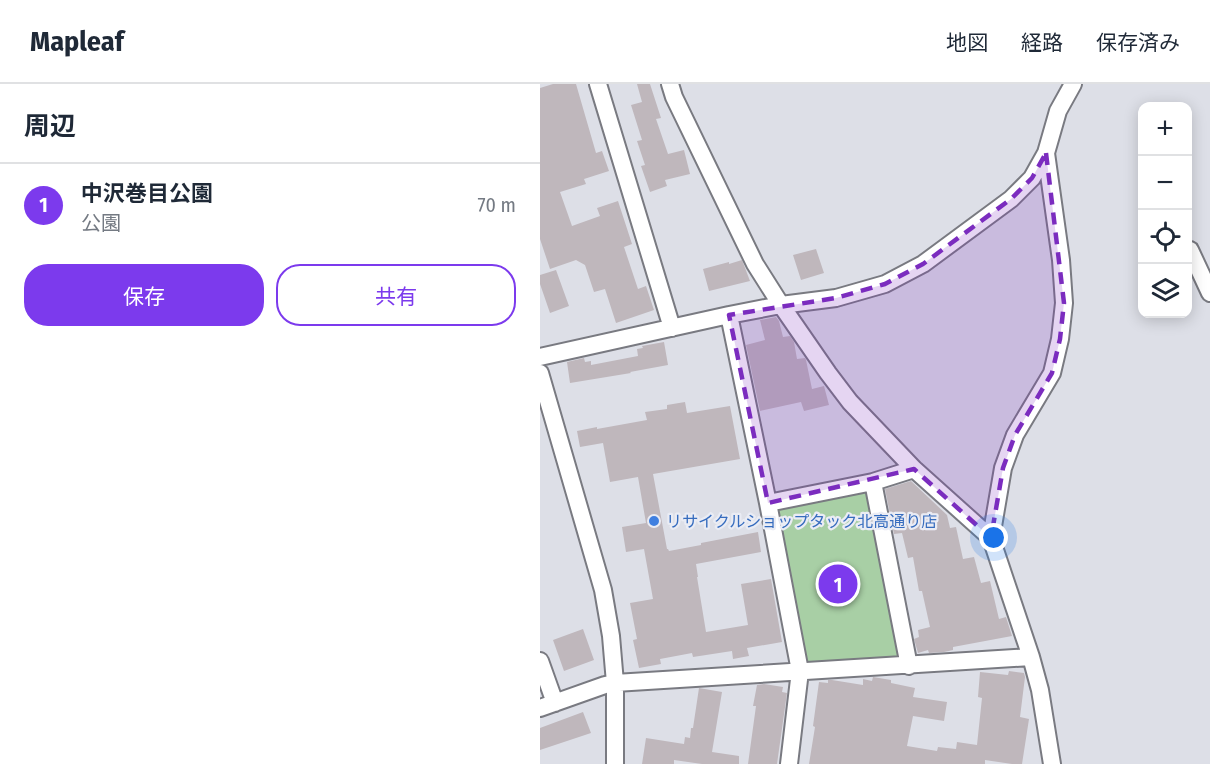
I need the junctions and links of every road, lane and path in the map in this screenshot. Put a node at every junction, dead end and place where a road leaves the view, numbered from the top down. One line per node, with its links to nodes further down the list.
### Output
1 (598, 84): 9 (street)
2 (670, 84): 7 (street)
3 (1073, 84): 4 (street)
4 (1046, 153): 7 (street); 15 (street)
5 (1192, 254): 6 (street)
6 (1210, 293)
7 (781, 305): 8 (street); 12 (street)
8 (729, 315): 9 (street); 14 (street)
9 (672, 328): 10 (street)
10 (540, 357)
11 (540, 373): 20 (street)
12 (914, 469): 13 (street); 15 (street)
13 (873, 482): 14 (street); 18 (street)
14 (768, 503): 19 (street)
15 (991, 538): 16 (street)
16 (1031, 657): 18 (street); 24 (street)
17 (540, 661): 21 (street)
18 (909, 666): 19 (street)
19 (800, 671): 20 (street); 23 (street)
20 (615, 683): 21 (street); 22 (street)
21 (547, 706)
22 (615, 764)
23 (789, 764)
24 (1052, 764)

